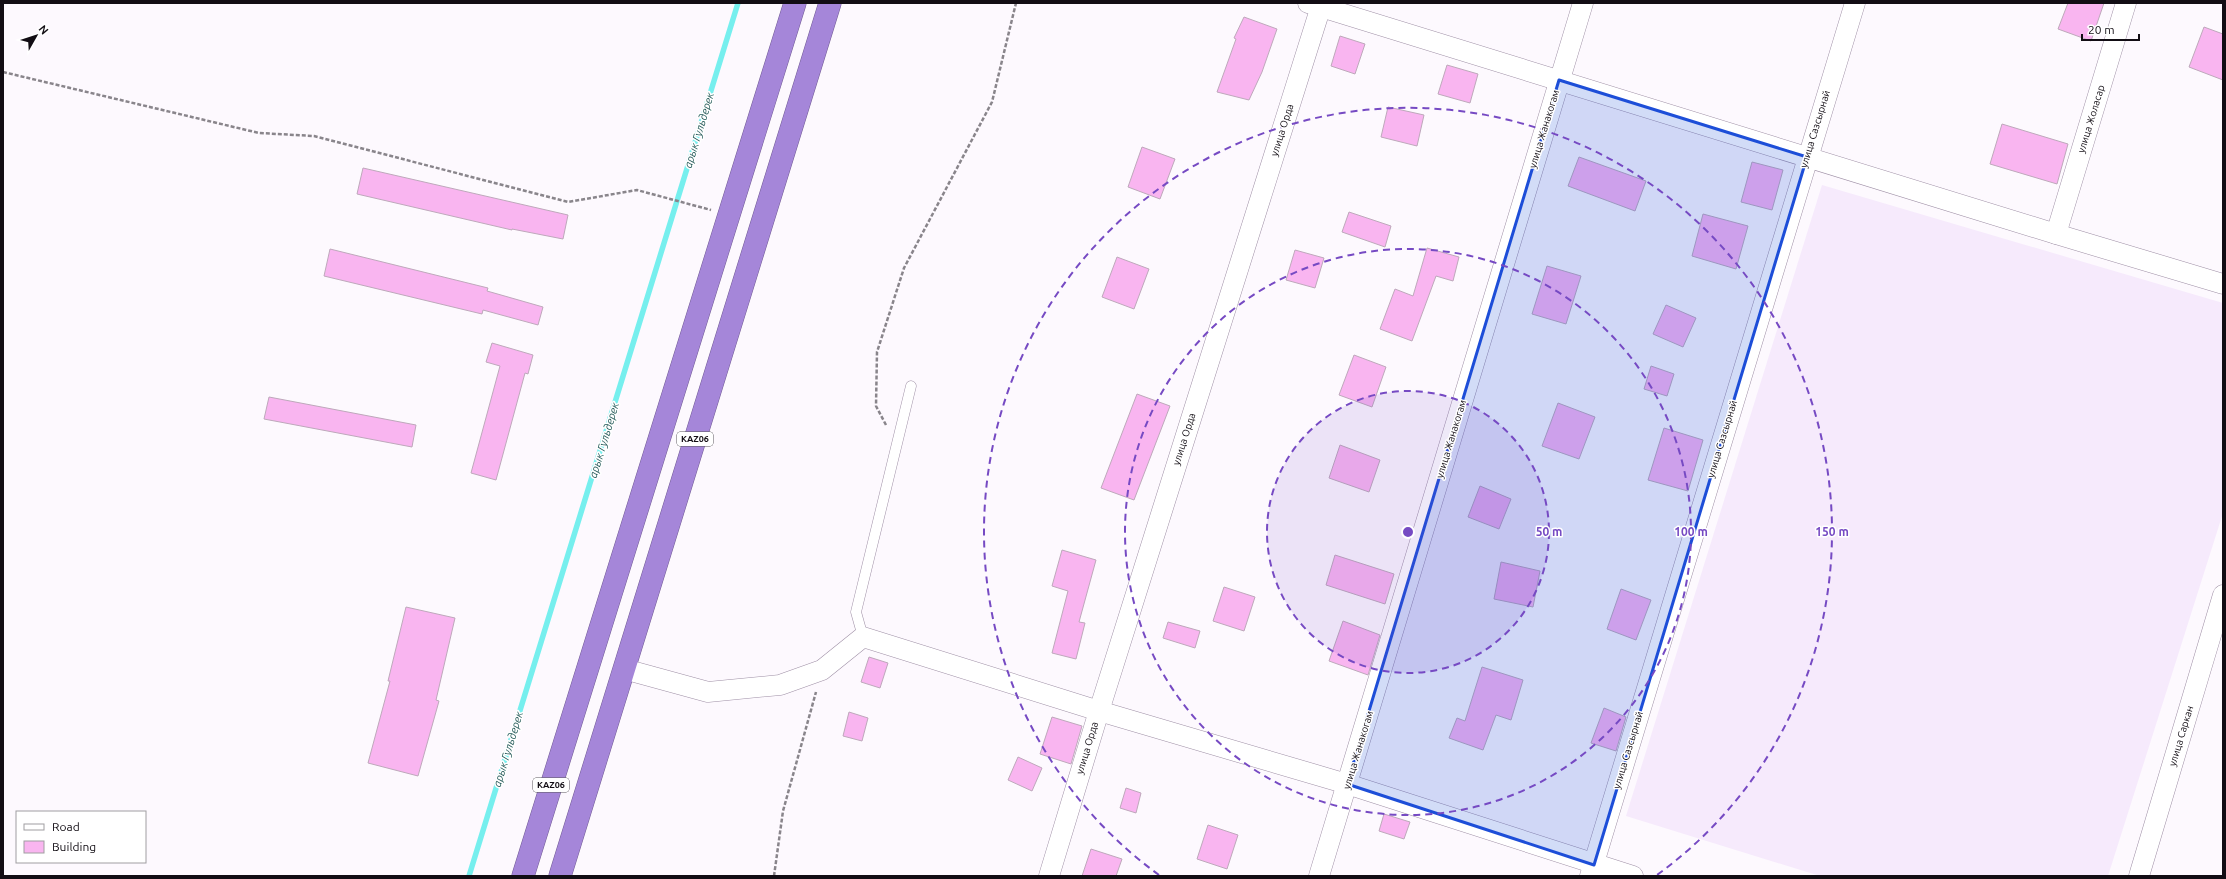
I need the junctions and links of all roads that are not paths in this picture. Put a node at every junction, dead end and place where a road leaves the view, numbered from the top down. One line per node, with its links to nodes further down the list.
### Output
1 (795, 3): 15 (highway, KАZ06)
2 (830, 3): 14 (highway, KАZ06)
3 (1583, 3): 7 (street, улица Жанакогам)
4 (1855, 3): 8 (street, улица Сазсырнай)
5 (2126, 3): 9 (street, улица Жоласар)
6 (1317, 4): 7 (street); 17 (street, улица Орда)
7 (1559, 80): 8 (street); 18 (street, улица Жанакогам)
8 (1807, 157): 9 (street); 19 (street, улица Сазсырнай)
9 (2056, 234): 10 (street)
10 (2223, 284)
11 (910, 386): 13 (lane)
12 (2223, 595): 25 (street, улица Саркан)
13 (863, 637): 14 (street); 17 (street)
14 (624, 669): 16 (highway, KАZ06)
15 (579, 694): 16 (highway); 20 (highway, KАZ06)
16 (613, 704): 21 (highway, KАZ06)
17 (1099, 711): 18 (street); 22 (street, улица Орда)
18 (1347, 784): 19 (street); 23 (street, улица Жанакогам)
19 (1592, 870): 24 (street)
20 (523, 876)
21 (560, 876)
22 (1049, 876)
23 (1319, 876)
24 (1634, 876)
25 (2139, 876)

